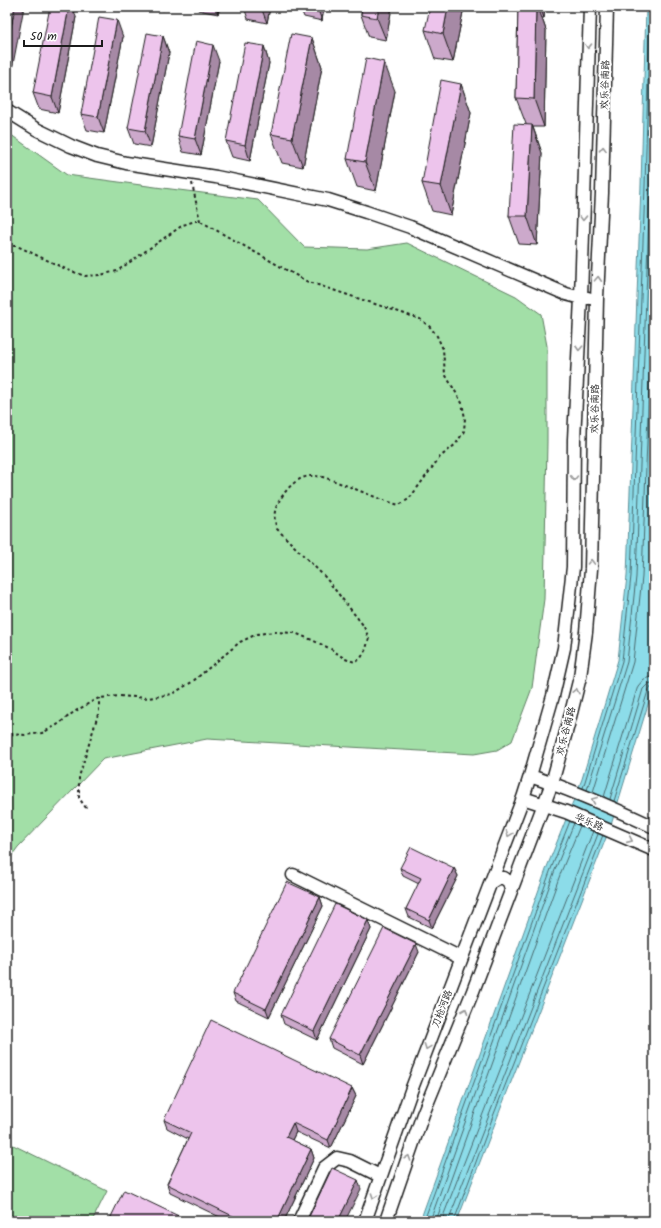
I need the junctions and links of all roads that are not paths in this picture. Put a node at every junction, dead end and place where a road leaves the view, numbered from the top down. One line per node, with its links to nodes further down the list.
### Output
1 (590, 7): 4 (street, 欢乐谷南路, one-way to 4)
2 (607, 7): 5 (street, 欢乐谷南路, one-way to 2)
3 (7, 111): 6 (street)
4 (584, 190): 5 (street); 6 (street, 欢乐谷南路, one-way to 6)
5 (602, 193): 7 (street, 欢乐谷南路, one-way to 5)
6 (581, 298): 7 (street); 8 (street, 欢乐谷南路, one-way to 8)
7 (597, 298): 9 (street, 欢乐谷南路, one-way to 7)
8 (530, 776): 9 (street); 10 (street, 欢乐谷南路)
9 (552, 783): 11 (street, 欢乐谷南路); 12 (street, one-way to 9)
10 (523, 798): 11 (street, 华乐路); 15 (street, 刀枪河路, one-way to 15)
11 (544, 805): 13 (street, 华乐路, one-way to 13); 16 (street)
12 (654, 827)
13 (654, 850)
14 (293, 875): 17 (street)
15 (490, 883): 16 (street); 17 (street, 刀枪河路)
16 (512, 890): 21 (street, one-way to 16)
17 (462, 958): 18 (street, 刀枪河路, one-way to 18)
18 (380, 1176): 19 (street); 20 (street, 刀枪河路, one-way to 20)
19 (299, 1221)
20 (365, 1221)
21 (386, 1221)

